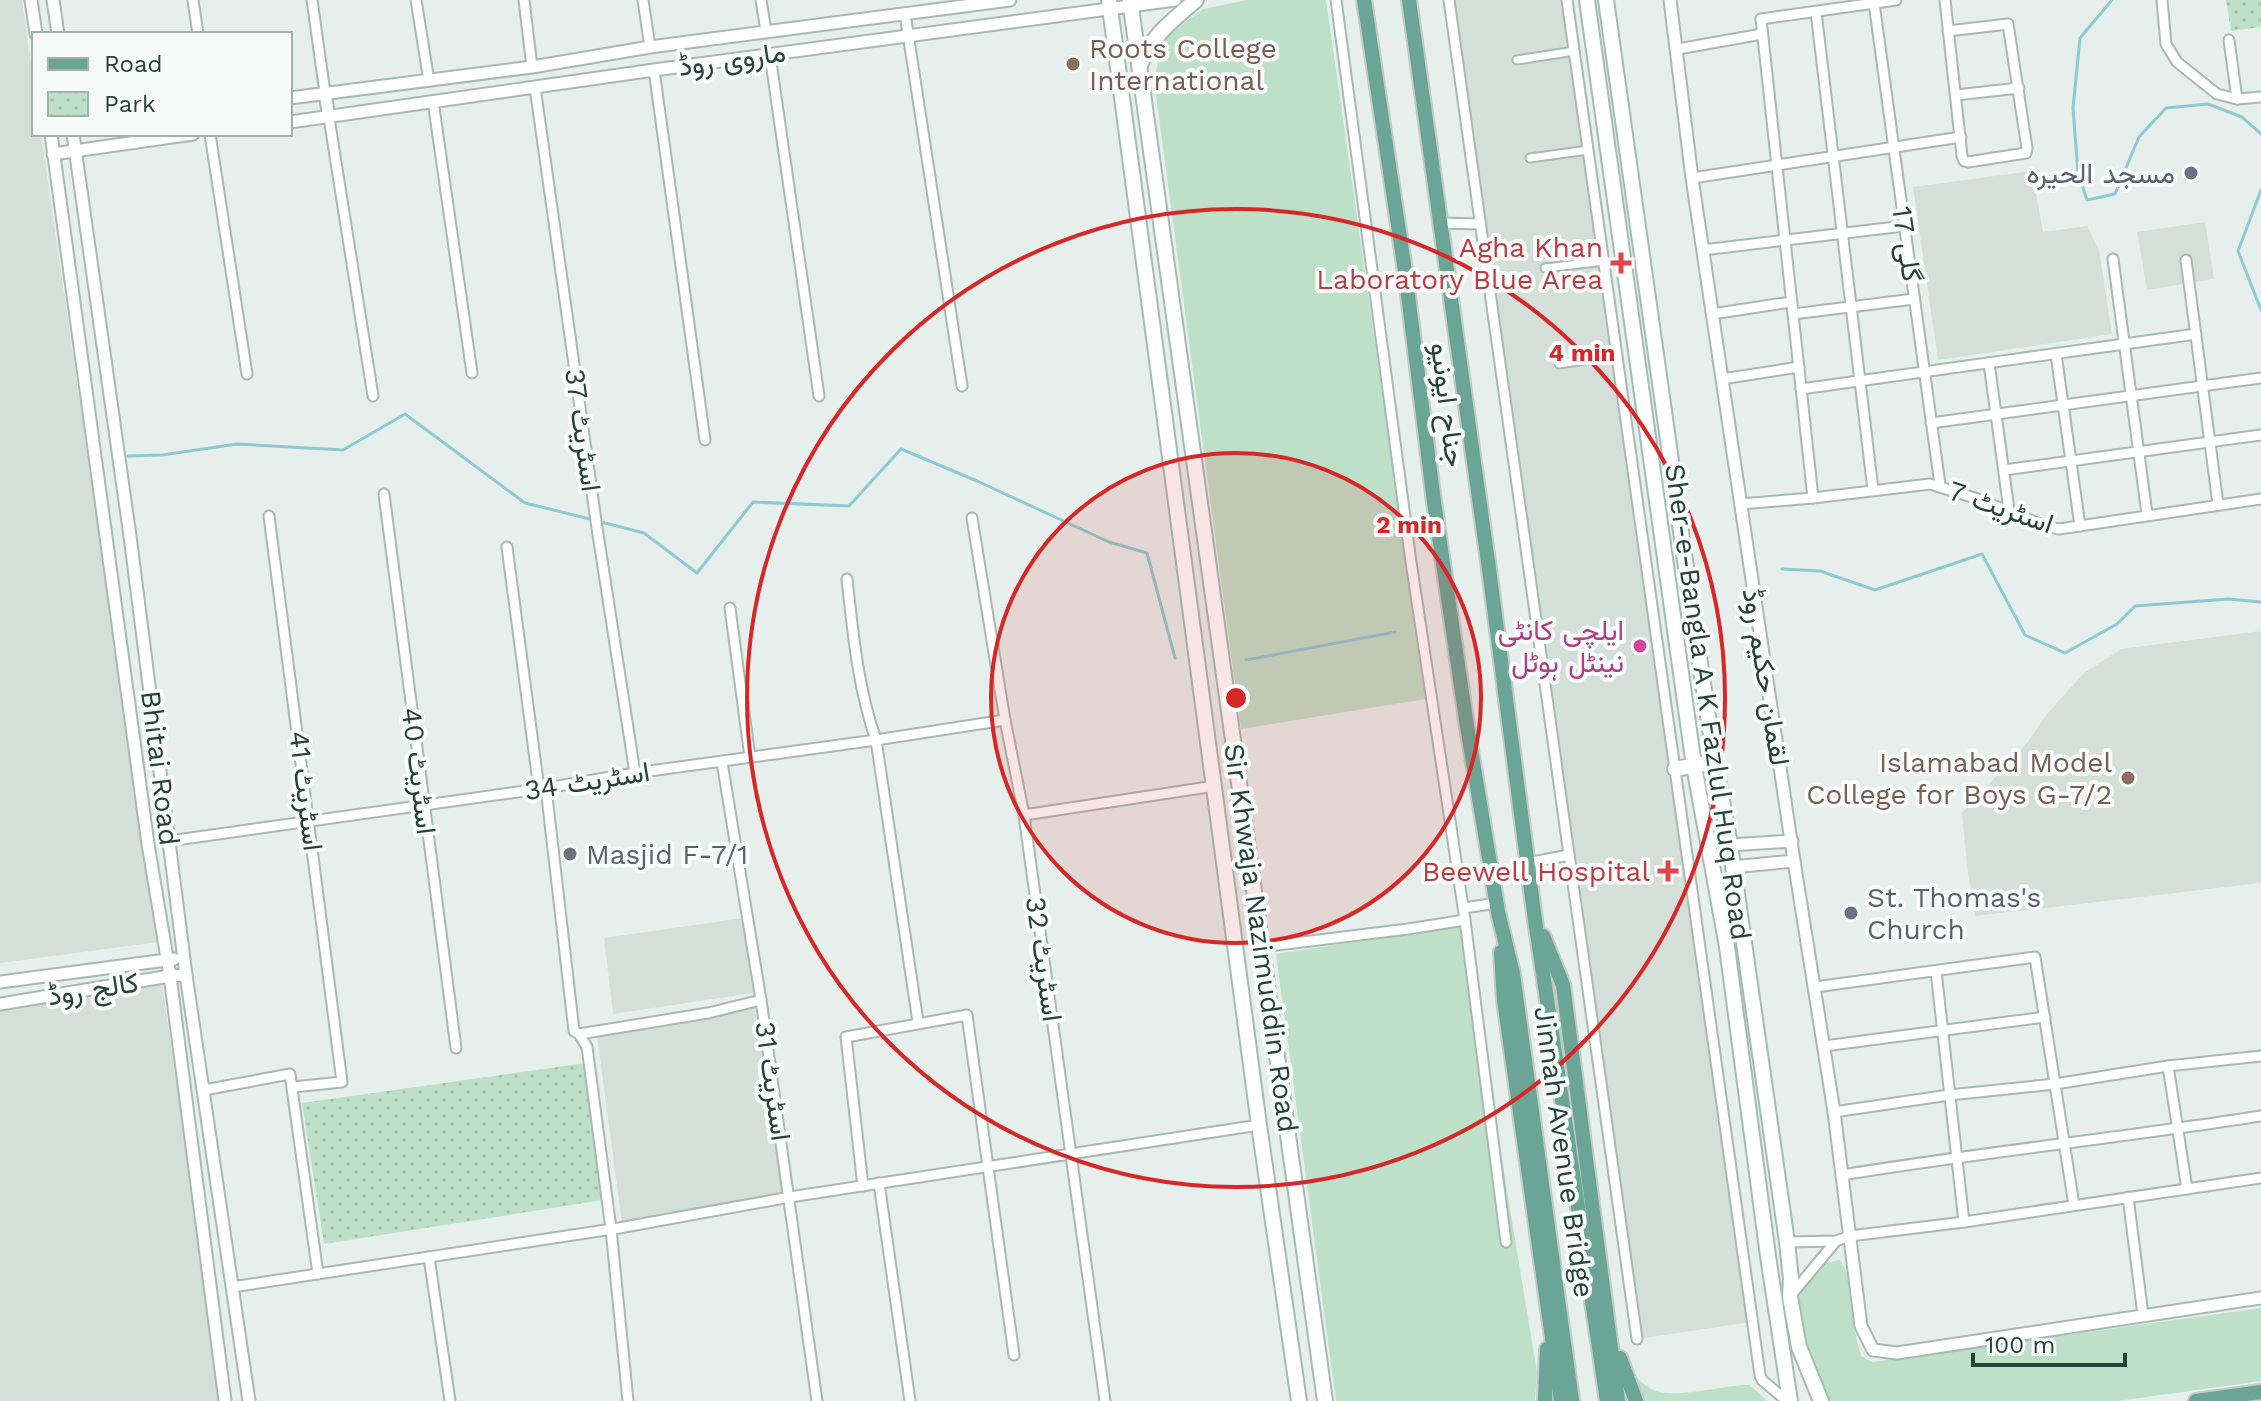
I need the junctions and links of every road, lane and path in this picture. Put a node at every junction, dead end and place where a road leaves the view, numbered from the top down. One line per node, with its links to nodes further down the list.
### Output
1 (31, 0): 30 (street)
2 (53, 0): 31 (street)
3 (193, 0): 32 (street)
4 (312, 0): 47 (street)
5 (416, 0): 44 (street)
6 (524, 0): 41 (street)
7 (643, 0): 36 (street)
8 (761, 0): 28 (street)
9 (1010, 0): 27 (street, ماروی روڈ)
10 (1175, 0): 23 (street, ماروی روڈ)
11 (1196, 0): 42 (main road)
12 (1336, 0): 153 (street)
13 (1409, 0): 69 (main road, جناح ایونیو)
14 (1449, 0): 71 (street)
15 (1567, 0): 38 (street)
16 (1587, 0): 70 (main road, Sher-e-Bangla A K Fazlul Huq Road)
17 (1606, 0): 68 (main road, Sher-e-Bangla A K Fazlul Huq Road)
18 (1670, 0): 37 (street, لقمان حکیم روڈ)
19 (1896, 0): 24 (street)
20 (1945, 0): 29 (street)
21 (2162, 0): 51 (street)
22 (1363, 1): 152 (main road, جناح ایونیو)
23 (1130, 3): 25 (street, ماروی روڈ); 42 (main road, Sir Khwaja Nazimuddin Road)
24 (1874, 3): 26 (street); 60 (street, گلی 17)
25 (1110, 4): 34 (street, ماروی روڈ); 139 (main road, Sir Khwaja Nazimuddin Road)
26 (1816, 12): 33 (street); 64 (street)
27 (905, 14): 28 (street, ماروی روڈ); 34 (street)
28 (766, 31): 36 (street, ماروی روڈ); 39 (street)
29 (1948, 31): 46 (street); 48 (street)
30 (36, 32)
31 (58, 32)
32 (198, 32)
33 (1762, 34): 37 (street); 66 (street)
34 (909, 35): 39 (street, ماروی روڈ); 99 (street)
35 (2229, 40): 51 (street)
36 (650, 47): 41 (street, ماروی روڈ); 43 (street)
37 (1678, 49): 67 (street, لقمان حکیم روڈ)
38 (1575, 51): 40 (street); 61 (street)
39 (770, 55): 43 (street, ماروی روڈ); 103 (street)
40 (1517, 60)
41 (532, 67): 44 (street, ماروی روڈ); 45 (street)
42 (1139, 67): 156 (main road, Sir Khwaja Nazimuddin Road)
43 (654, 70): 45 (street, ماروی روڈ); 109 (street)
44 (429, 81): 47 (street, ماروی روڈ); 52 (street)
45 (535, 87): 52 (street, ماروی روڈ); 138 (street, اسٹریٹ 37)
46 (2019, 88): 48 (street); 59 (street)
47 (325, 93): 50 (street, ماروی روڈ); 53 (street)
48 (1956, 95): 59 (street)
49 (2261, 97): 51 (street)
50 (292, 98)
51 (2237, 99)
52 (433, 101): 53 (street, ماروی روڈ); 94 (street)
53 (329, 118): 54 (street, ماروی روڈ); 102 (street)
54 (292, 122)
55 (51, 136): 63 (street, Bhitai Road)
56 (73, 136): 62 (street, Bhitai Road)
57 (179, 136): 62 (street)
58 (210, 136): 95 (street)
59 (1961, 137): 60 (street)
60 (1894, 149): 64 (street); 73 (street, گلی 17)
61 (1588, 150): 65 (street); 72 (street)
62 (75, 151): 63 (street); 126 (street, Bhitai Road)
63 (53, 154): 127 (street, Bhitai Road)
64 (1833, 157): 66 (street); 74 (street)
65 (1530, 158)
66 (1777, 167): 67 (street); 75 (street)
67 (1692, 178): 76 (street, لقمان حکیم روڈ)
68 (1638, 222): 70 (main road); 135 (main road, Sher-e-Bangla A K Fazlul Huq Road)
69 (1441, 223): 71 (street); 150 (main road, جناح ایونیو)
70 (1618, 223): 72 (street); 136 (main road, Sher-e-Bangla A K Fazlul Huq Road)
71 (1480, 224): 148 (street)
72 (1599, 224): 79 (street)
73 (1904, 226): 74 (street); 81 (street, گلی 17)
74 (1842, 233): 75 (street); 83 (street)
75 (1785, 240): 76 (street); 82 (street)
76 (1703, 250): 84 (street, لقمان حکیم روڈ)
77 (2113, 259): 87 (street)
78 (2186, 260): 86 (street)
79 (1604, 261): 80 (street); 89 (street)
80 (1545, 268)
81 (1914, 299): 83 (street); 93 (street, گلی 17)
82 (1791, 302): 84 (street); 85 (street)
83 (1851, 307): 85 (street); 98 (street)
84 (1712, 314): 97 (street, لقمان حکیم روڈ)
85 (1793, 314): 92 (street)
86 (2196, 334): 87 (street); 100 (street)
87 (2124, 344): 88 (street); 104 (street)
88 (2056, 354): 90 (street); 105 (street)
89 (1617, 355): 91 (street); 137 (street)
90 (1989, 363): 93 (street); 106 (street)
91 (1559, 364)
92 (1799, 367): 97 (street); 101 (street)
93 (1924, 372): 98 (street); 107 (street, گلی 17)
94 (472, 373)
95 (247, 374)
96 (2261, 378): 100 (street)
97 (1722, 379): 119 (street, لقمان حکیم روڈ)
98 (1860, 381): 101 (street); 115 (street)
99 (962, 386)
100 (2203, 386): 104 (street); 110 (street)
101 (1801, 389): 117 (street)
102 (373, 396)
103 (819, 396)
104 (2131, 396): 105 (street); 111 (street)
105 (2063, 405): 106 (street); 112 (street)
106 (1996, 414): 107 (street); 113 (street)
107 (1931, 423): 114 (street, گلی 17)
108 (2261, 435): 110 (street)
109 (705, 440)
110 (2210, 442): 111 (street); 120 (street)
111 (2138, 452): 112 (street); 122 (street)
112 (2071, 461): 113 (street); 125 (street)
113 (2004, 470): 121 (street)
114 (1940, 485): 115 (street, اسٹریٹ 7); 121 (street, اسٹریٹ 7)
115 (1873, 490): 117 (street, اسٹریٹ 7)
116 (384, 494): 141 (street, اسٹریٹ 40)
117 (1813, 498): 119 (street, اسٹریٹ 7)
118 (2261, 499): 120 (street, اسٹریٹ 7)
119 (1740, 504): 145 (street, لقمان حکیم روڈ)
120 (2218, 504): 122 (street, اسٹریٹ 7)
121 (2009, 510): 125 (street, اسٹریٹ 7)
122 (2147, 514): 125 (street, اسٹریٹ 7)
123 (269, 516): 143 (street, اسٹریٹ 41)
124 (972, 518): 131 (street, اسٹریٹ 32)
125 (2080, 526)
126 (130, 536): 127 (street); 144 (street, Bhitai Road)
127 (107, 539): 146 (street, Bhitai Road)
128 (507, 547): 140 (street)
129 (847, 579): 132 (street)
130 (730, 608): 133 (street)
131 (1005, 720): 132 (street, اسٹریٹ 34); 142 (street, اسٹریٹ 32)
132 (876, 740): 133 (street, اسٹریٹ 34); 167 (street)
133 (750, 757): 134 (street, اسٹریٹ 34)
134 (722, 762): 138 (street, اسٹریٹ 34); 164 (street, اسٹریٹ 31)
135 (1715, 762): 136 (main road); 147 (main road, Sher-e-Bangla A K Fazlul Huq Road)
136 (1694, 766): 137 (main road); 207 (main road, Sher-e-Bangla A K Fazlul Huq Road)
137 (1675, 769): 229 (street)
138 (635, 773): 140 (street, اسٹریٹ 34)
139 (1215, 786): 142 (street); 173 (main road, Sir Khwaja Nazimuddin Road)
140 (542, 789): 141 (street, اسٹریٹ 34); 169 (street)
141 (423, 806): 143 (street, اسٹریٹ 34); 172 (street, اسٹریٹ 40)
142 (1024, 815): 185 (street, اسٹریٹ 32)
143 (310, 821): 144 (street, اسٹریٹ 34); 177 (street, اسٹریٹ 41)
144 (169, 841): 146 (street); 157 (street, Bhitai Road)
145 (1792, 841): 147 (street); 149 (street, لقمان حکیم روڈ)
146 (148, 844): 158 (street, Bhitai Road)
147 (1730, 845): 151 (main road, Sher-e-Bangla A K Fazlul Huq Road)
148 (1569, 855): 150 (street); 211 (street)
149 (1794, 861): 151 (street); 163 (street, لقمان حکیم روڈ)
150 (1527, 863): 154 (main road, جناح ایونیو)
151 (1732, 867): 201 (main road, Sher-e-Bangla A K Fazlul Huq Road)
152 (1497, 907): 153 (street); 210 (main road); 225 (main road, Jinnah Avenue Bridge)
153 (1464, 908): 155 (street)
154 (1534, 913): 209 (main road); 226 (main road, Jinnah Avenue Bridge)
155 (1465, 920): 156 (street); 200 (street)
156 (1262, 947): 170 (main road, Sir Khwaja Nazimuddin Road)
157 (184, 958): 158 (street, کالج روڈ); 160 (street, Bhitai Road)
158 (167, 960): 161 (street, Bhitai Road); 162 (street, کالج روڈ)
159 (1936, 971): 163 (street); 166 (street); 168 (street)
160 (186, 975): 161 (street, کالج روڈ); 178 (street, Bhitai Road)
161 (170, 976): 165 (street, کالج روڈ); 214 (street, Bhitai Road)
162 (0, 982)
163 (1815, 987): 171 (street, لقمان حکیم روڈ)
164 (761, 1000): 169 (street); 193 (street, اسٹریٹ 31)
165 (0, 1004)
166 (2045, 1017): 168 (street); 176 (street)
167 (918, 1022): 187 (street); 191 (street)
168 (1942, 1032): 171 (street); 179 (street)
169 (579, 1034): 197 (street)
170 (1275, 1042): 173 (main road); 222 (main road, Sir Khwaja Nazimuddin Road)
171 (1824, 1046): 180 (street, لقمان حکیم روڈ)
172 (456, 1048)
173 (1249, 1048): 182 (main road, Sir Khwaja Nazimuddin Road)
174 (2261, 1056): 175 (street)
175 (2168, 1066): 176 (street); 183 (street)
176 (2055, 1084): 179 (street); 184 (street)
177 (293, 1087): 178 (street); 203 (street)
178 (204, 1090): 204 (street, Bhitai Road)
179 (1949, 1095): 180 (street); 186 (street)
180 (1834, 1112): 188 (street, لقمان حکیم روڈ)
181 (2261, 1116): 183 (street)
182 (1259, 1125): 185 (street); 221 (main road, Sir Khwaja Nazimuddin Road)
183 (2177, 1129): 184 (street); 192 (street)
184 (2063, 1145): 186 (street); 195 (street)
185 (1071, 1153): 187 (street); 220 (street, اسٹریٹ 32)
186 (1956, 1157): 188 (street); 196 (street)
187 (989, 1168): 190 (street); 212 (street)
188 (1842, 1175): 198 (street, لقمان حکیم روڈ)
189 (2261, 1178): 192 (street)
190 (879, 1183): 191 (street); 219 (street)
191 (863, 1186): 193 (street)
192 (2187, 1189): 194 (street)
193 (790, 1197): 197 (street); 218 (street, اسٹریٹ 31)
194 (2128, 1197): 195 (street); 208 (street)
195 (2074, 1205): 196 (street)
196 (1964, 1222): 198 (street)
197 (611, 1229): 202 (street); 217 (street)
198 (1850, 1236): 199 (street); 208 (street, لقمان حکیم روڈ)
199 (1836, 1241): 201 (street); 205 (street)
200 (1506, 1242)
201 (1787, 1242): 205 (main road, Sher-e-Bangla A K Fazlul Huq Road)
202 (429, 1257): 203 (street); 216 (street)
203 (318, 1274): 204 (street)
204 (232, 1287): 215 (street, Bhitai Road)
205 (1790, 1297): 207 (street); 230 (main road, Sher-e-Bangla A K Fazlul Huq Road)
206 (2261, 1298): 208 (street)
207 (1776, 1312): 229 (main road, Sher-e-Bangla A K Fazlul Huq Road)
208 (2143, 1315)
209 (1608, 1319): 227 (main road); 228 (main road)
210 (1549, 1323): 223 (main road); 224 (main road)
211 (1637, 1339)
212 (1014, 1355)
213 (2261, 1392): 231 (main road)
214 (225, 1401)
215 (249, 1401)
216 (450, 1401)
217 (628, 1401)
218 (817, 1401)
219 (910, 1401)
220 (1105, 1401)
221 (1299, 1401)
222 (1325, 1401)
223 (1545, 1401)
224 (1561, 1401)
225 (1572, 1401)
226 (1607, 1401)
227 (1618, 1401)
228 (1636, 1401)
229 (1788, 1401)
230 (1821, 1401)
231 (2196, 1401)

